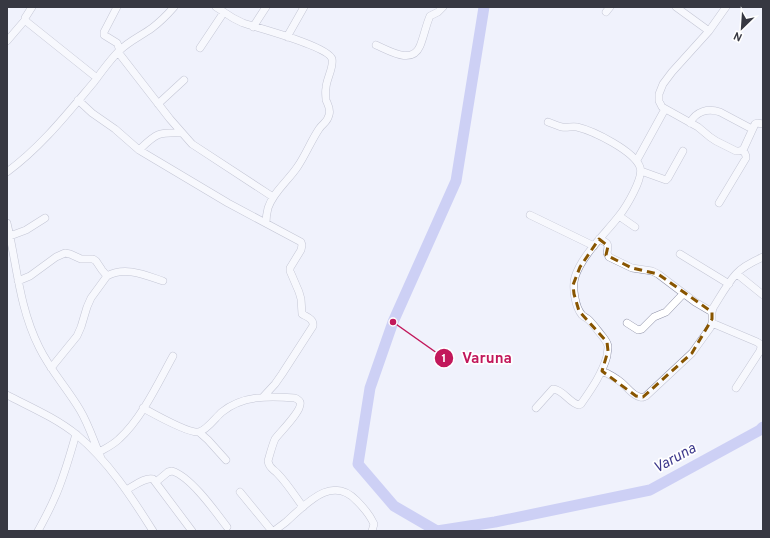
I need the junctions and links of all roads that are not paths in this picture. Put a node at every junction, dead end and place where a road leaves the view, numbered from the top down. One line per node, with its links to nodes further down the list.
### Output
1 (32, 7): 11 (street)
2 (117, 7): 18 (street)
3 (174, 7): 18 (street)
4 (216, 7): 10 (street)
5 (266, 7): 12 (street)
6 (304, 7): 14 (street)
7 (443, 7): 16 (street)
8 (676, 7): 13 (street)
9 (726, 7): 13 (street)
10 (224, 12): 12 (street); 17 (street)
11 (25, 20): 15 (street); 19 (street)
12 (253, 27): 14 (street)
13 (709, 31): 23 (street)
14 (287, 37): 35 (street)
15 (7, 41)
16 (376, 45)
17 (200, 48)
18 (119, 51): 19 (street); 22 (street)
19 (97, 78): 21 (street)
20 (184, 80): 22 (street)
21 (78, 100): 29 (street); 34 (street)
22 (158, 104): 28 (street)
23 (665, 109): 25 (street); 32 (street)
24 (548, 122): 32 (street)
25 (690, 123): 27 (street); 30 (street)
26 (763, 124): 27 (street)
27 (752, 129): 30 (street)
28 (182, 133): 29 (street); 35 (street)
29 (139, 150): 41 (street)
30 (742, 150): 36 (street)
31 (683, 151): 33 (street)
32 (637, 160): 33 (street)
33 (641, 171): 38 (street)
34 (7, 172)
35 (273, 197): 41 (street)
36 (719, 203)
37 (530, 215): 45 (street)
38 (619, 216): 42 (street); 44 (street)
39 (46, 218): 43 (street)
40 (7, 223): 43 (street)
41 (266, 223): 63 (street)
42 (635, 227)
43 (10, 236): 50 (street)
44 (599, 239): 45 (street); 53 (street)
45 (594, 246): 60 (street)
46 (680, 254): 52 (street)
47 (763, 257): 48 (street)
48 (737, 274): 52 (street); 54 (street)
49 (108, 276): 50 (street); 51 (street); 59 (street)
50 (18, 281): 59 (street)
51 (162, 281)
52 (729, 284): 55 (street)
53 (683, 294): 55 (street); 56 (street)
54 (763, 295)
55 (712, 312): 57 (street)
56 (627, 323)
57 (712, 323): 60 (street); 61 (street)
58 (173, 356): 64 (street)
59 (51, 368): 68 (street)
60 (602, 372): 65 (street)
61 (736, 388)
62 (8, 397): 67 (street)
63 (263, 397): 66 (street); 73 (street)
64 (143, 408): 66 (street); 68 (street)
65 (536, 408)
66 (199, 432): 69 (street)
67 (76, 434): 68 (street); 75 (street)
68 (100, 455): 71 (street)
69 (226, 460)
70 (156, 482): 71 (street); 74 (street); 77 (street)
71 (126, 490): 76 (street)
72 (240, 492): 78 (street)
73 (303, 507): 78 (street); 79 (street)
74 (228, 527)
75 (38, 531)
76 (153, 531)
77 (192, 531)
78 (273, 531)
79 (372, 531)

